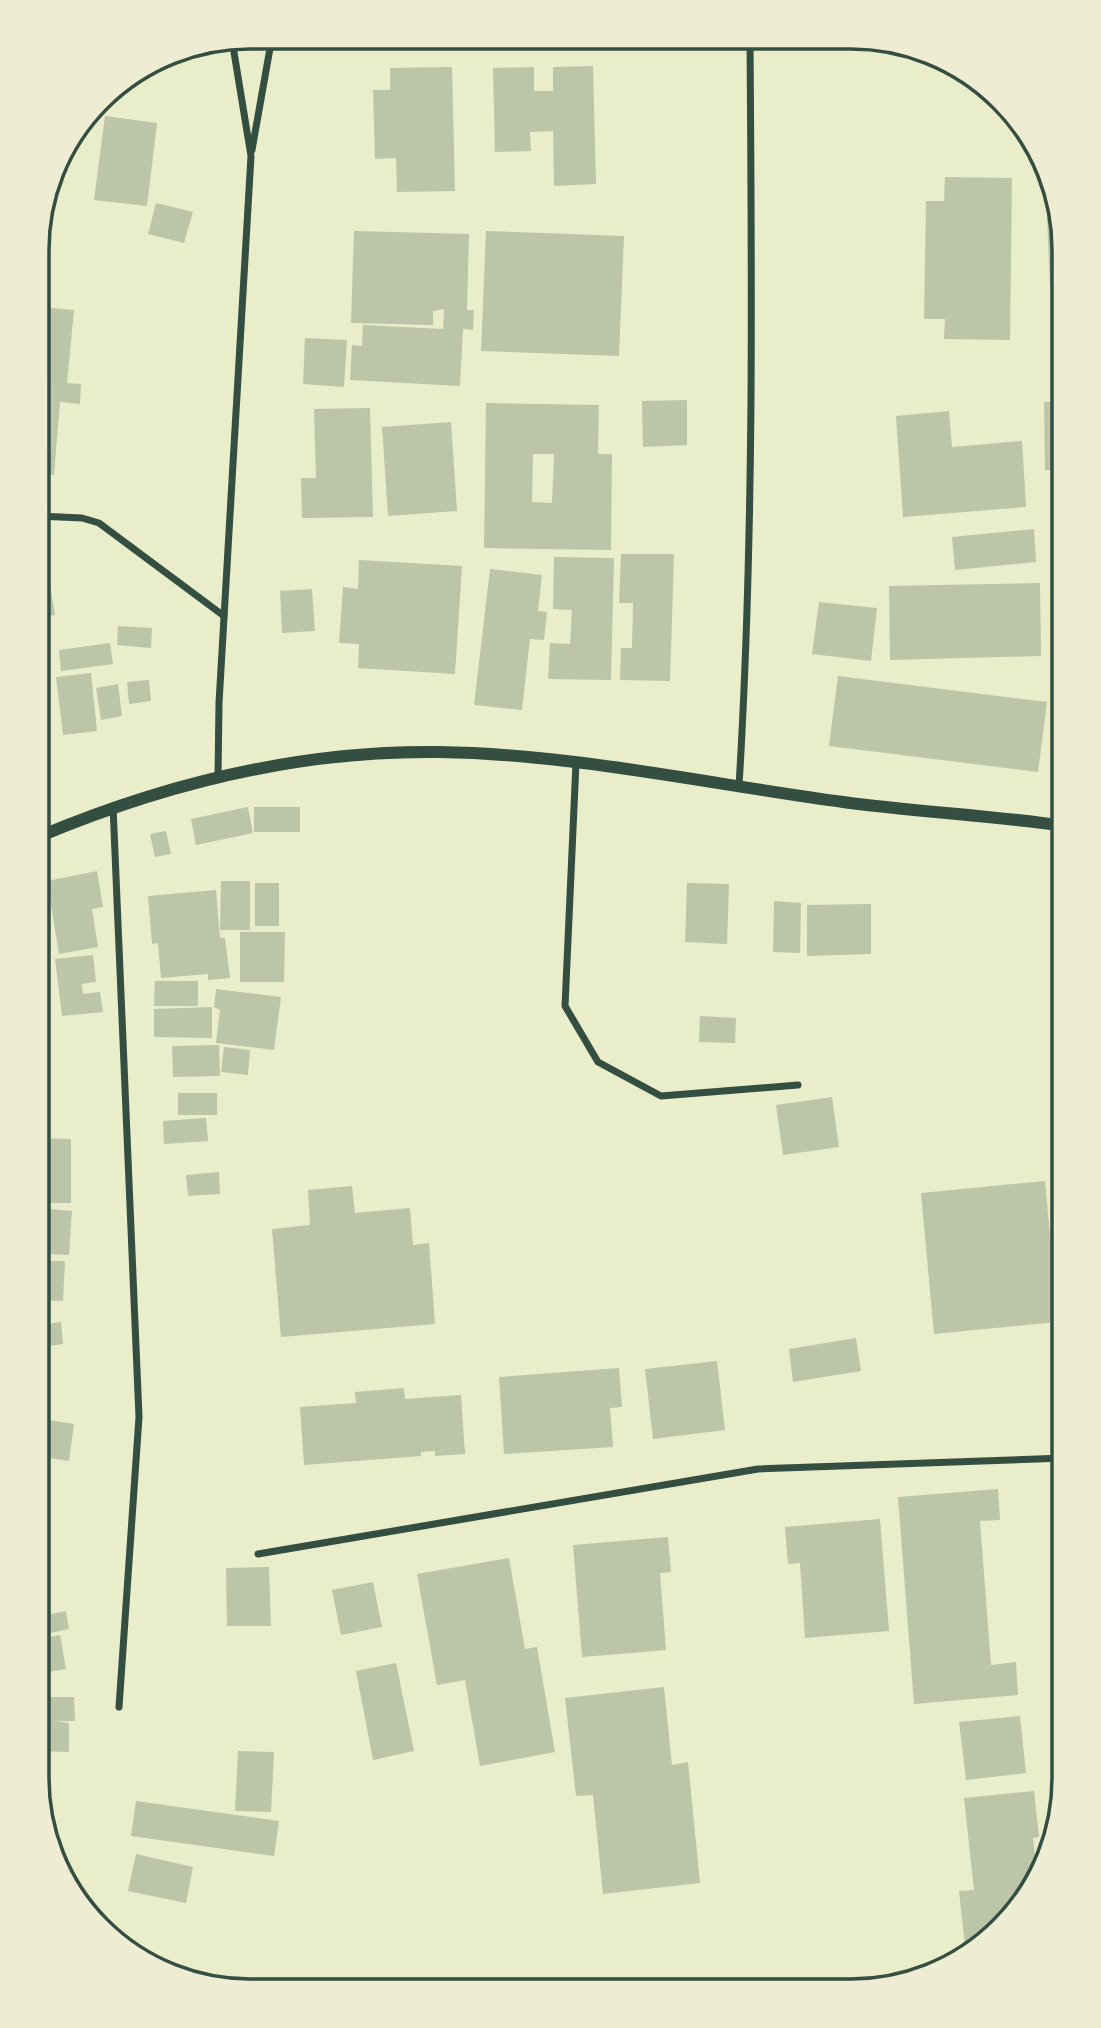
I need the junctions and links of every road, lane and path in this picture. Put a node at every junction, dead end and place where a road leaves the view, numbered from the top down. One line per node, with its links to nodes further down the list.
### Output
1 (234, 49): 4 (street)
2 (270, 49): 4 (street)
3 (750, 49): 9 (street)
4 (251, 156): 6 (street)
5 (49, 516): 6 (street)
6 (224, 616): 8 (street)
7 (576, 763): 8 (street); 9 (street); 13 (street)
8 (218, 777): 10 (street)
9 (739, 786): 11 (street)
10 (113, 805): 12 (street); 16 (street)
11 (1052, 825)
12 (49, 832)
13 (798, 1085)
14 (1052, 1458): 15 (street)
15 (258, 1554)
16 (119, 1707)

